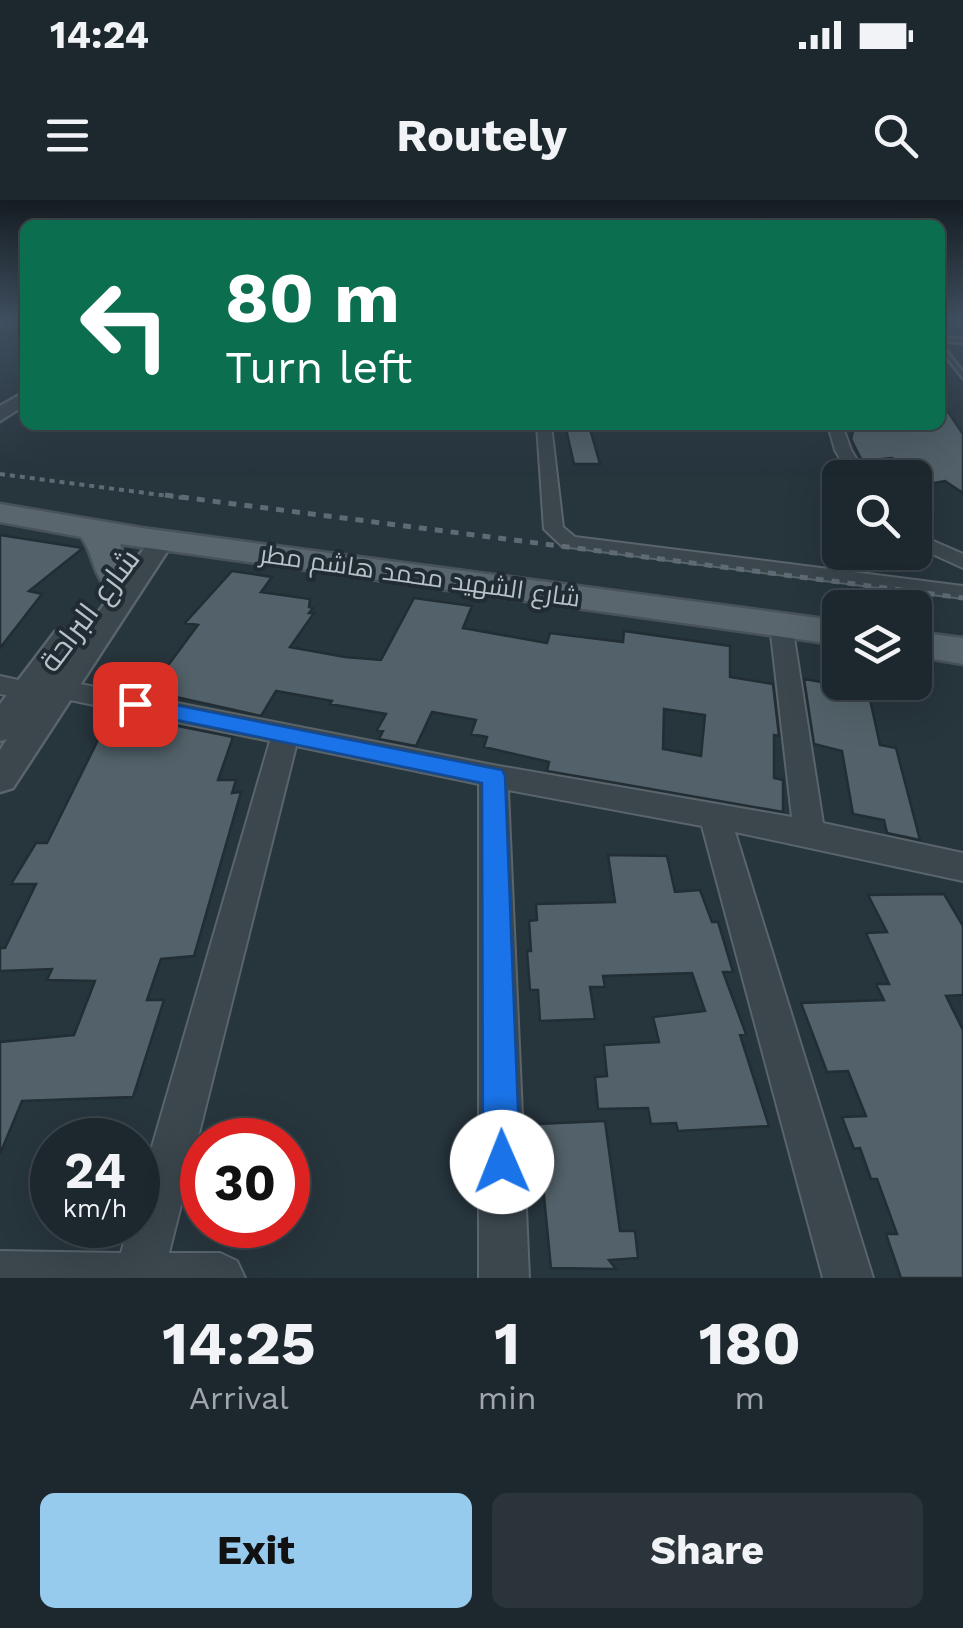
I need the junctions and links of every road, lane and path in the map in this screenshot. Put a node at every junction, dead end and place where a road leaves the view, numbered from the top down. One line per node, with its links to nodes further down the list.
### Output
1 (544, 430): 12 (street)
2 (836, 430): 3 (street)
3 (848, 460)
4 (0, 502): 13 (main road, شارع الشهيد محمد هاشم مطر)
5 (0, 513): 6 (main road, شارع الشهيد محمد هاشم مطر)
6 (91, 529): 7 (main road, شارع الشهيد محمد هاشم مطر); 11 (main road)
7 (152, 540): 8 (main road, شارع الشهيد محمد هاشم مطر); 11 (street, شارع البراحة)
8 (202, 547): 11 (main road); 14 (main road, شارع الشهيد محمد هاشم مطر)
9 (932, 547): 10 (street)
10 (963, 562)
11 (126, 574): 20 (street, شارع البراحة); 21 (street, شارع البراحة)
12 (963, 592)
13 (822, 613)
14 (780, 625): 16 (main road, شارع الشهيد محمد هاشم مطر); 27 (street)
15 (932, 628): 17 (main road)
16 (822, 631)
17 (963, 632)
18 (932, 646): 19 (main road)
19 (963, 651)
20 (14, 688): 22 (street, شارع البراحة)
21 (60, 688): 23 (street); 25 (street, شارع البراحة)
22 (0, 729)
23 (285, 735): 24 (street); 30 (street)
24 (494, 776): 26 (street); 32 (street)
25 (0, 778)
26 (715, 817): 27 (street); 33 (street)
27 (810, 832): 28 (street)
28 (962, 868)
29 (0, 1276): 30 (street)
30 (138, 1277): 31 (street)
31 (220, 1278)
32 (504, 1278)
33 (848, 1278)

